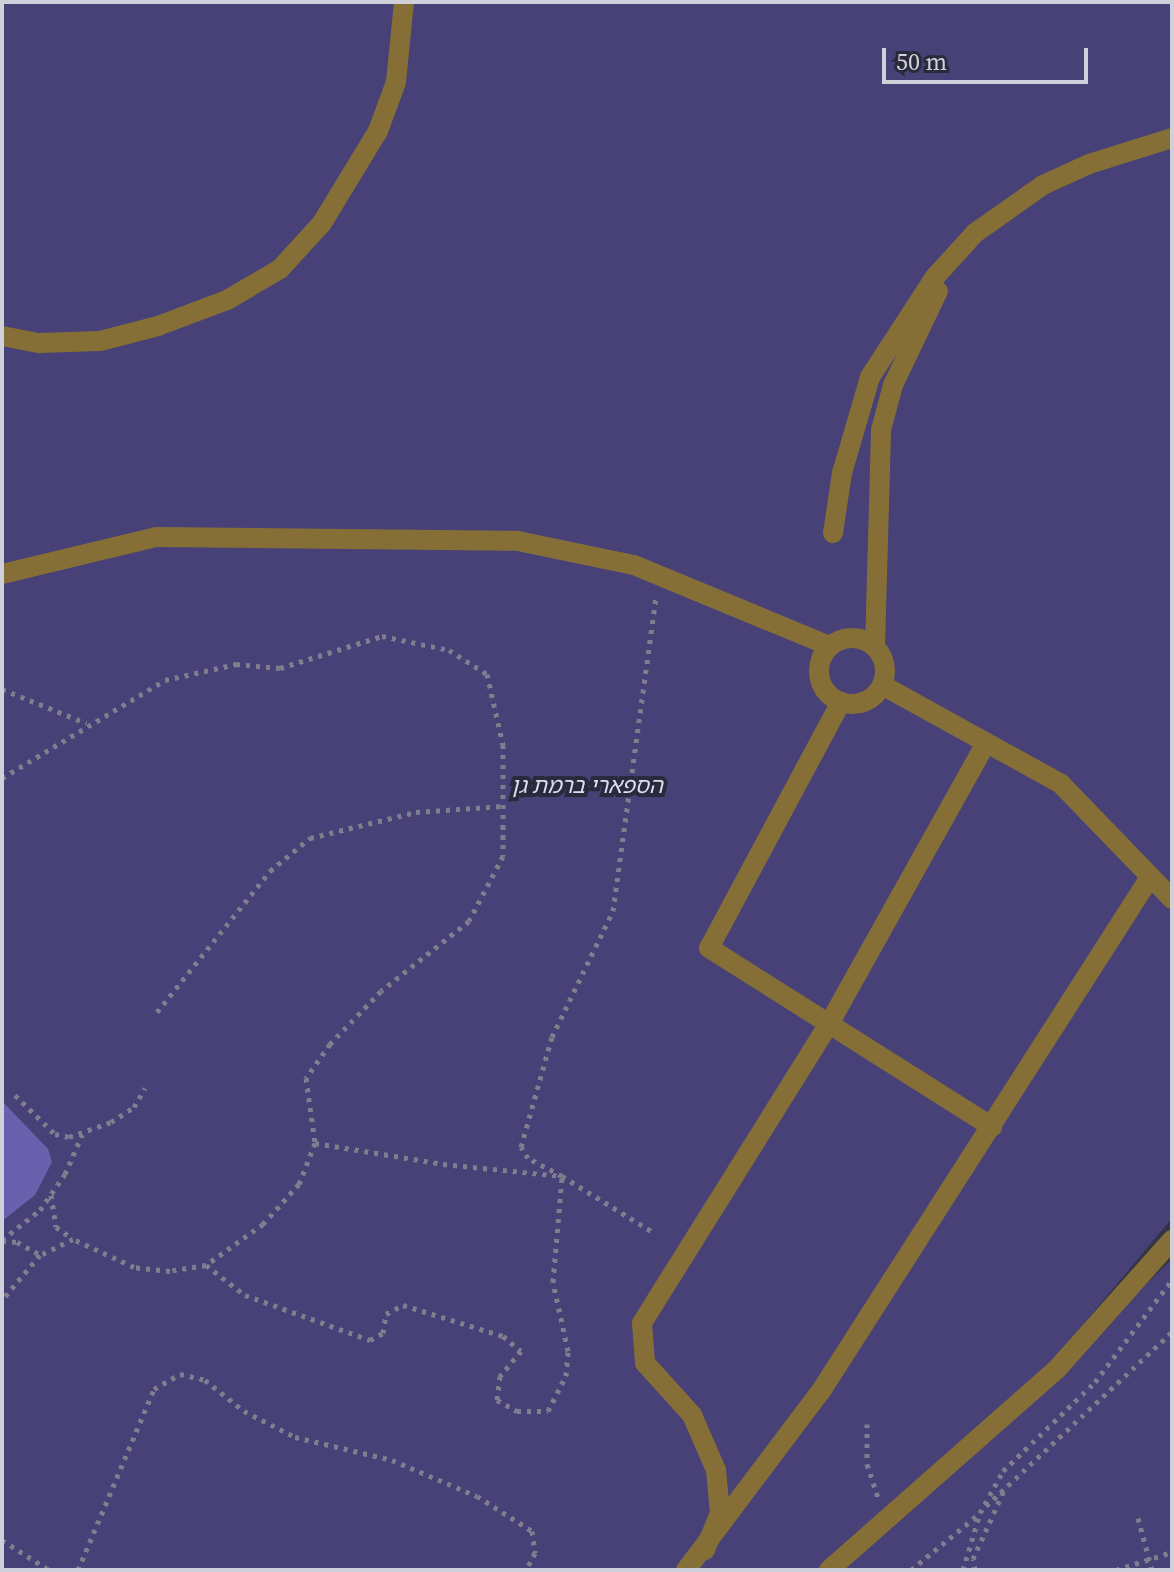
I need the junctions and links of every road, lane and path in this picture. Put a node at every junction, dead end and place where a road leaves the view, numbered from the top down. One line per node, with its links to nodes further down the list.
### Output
1 (404, 2): 4 (lane)
2 (1172, 138): 3 (lane)
3 (975, 233): 5 (lane); 9 (lane)
4 (2, 336)
5 (833, 533)
6 (2, 574): 7 (lane)
7 (664, 576): 8 (lane); 26 (path)
8 (830, 646): 9 (lane); 12 (lane)
9 (875, 647): 10 (lane)
10 (882, 685): 12 (lane); 14 (lane)
11 (2, 689): 13 (path)
12 (841, 702): 20 (lane)
13 (87, 723): 15 (path); 16 (path)
14 (986, 743): 17 (lane); 20 (lane)
15 (2, 778)
16 (503, 806): 19 (path); 25 (path)
17 (1149, 879): 18 (lane); 23 (lane)
18 (1172, 899)
19 (157, 1012)
20 (829, 1024): 23 (lane); 43 (lane)
21 (145, 1088): 24 (path)
22 (15, 1095): 24 (path)
23 (992, 1127): 43 (lane)
24 (82, 1135): 27 (path)
25 (315, 1143): 26 (path); 33 (path)
26 (562, 1176): 28 (path); 33 (path)
27 (51, 1195): 29 (path); 30 (path)
28 (651, 1231)
29 (73, 1239): 32 (path); 33 (path)
30 (2, 1240): 32 (path)
31 (1172, 1240): 40 (lane)
32 (40, 1255): 35 (path)
33 (206, 1265)
34 (1172, 1280): 39 (path)
35 (2, 1300)
36 (1172, 1332): 38 (path)
37 (867, 1424): 40 (path)
38 (1009, 1481): 39 (path); 55 (path)
39 (980, 1513): 53 (path); 54 (path)
40 (891, 1515): 52 (lane)
41 (1138, 1518): 45 (path)
42 (2, 1540): 46 (path)
43 (705, 1550): 51 (lane)
44 (1172, 1552): 45 (path)
45 (1148, 1557): 56 (path); 57 (path)
46 (49, 1570)
47 (78, 1570): 50 (path)
48 (267, 1570): 49 (path)
49 (337, 1570)
50 (526, 1570)
51 (686, 1570)
52 (829, 1570)
53 (911, 1570)
54 (963, 1570)
55 (975, 1570)
56 (1116, 1570)
57 (1152, 1570)

